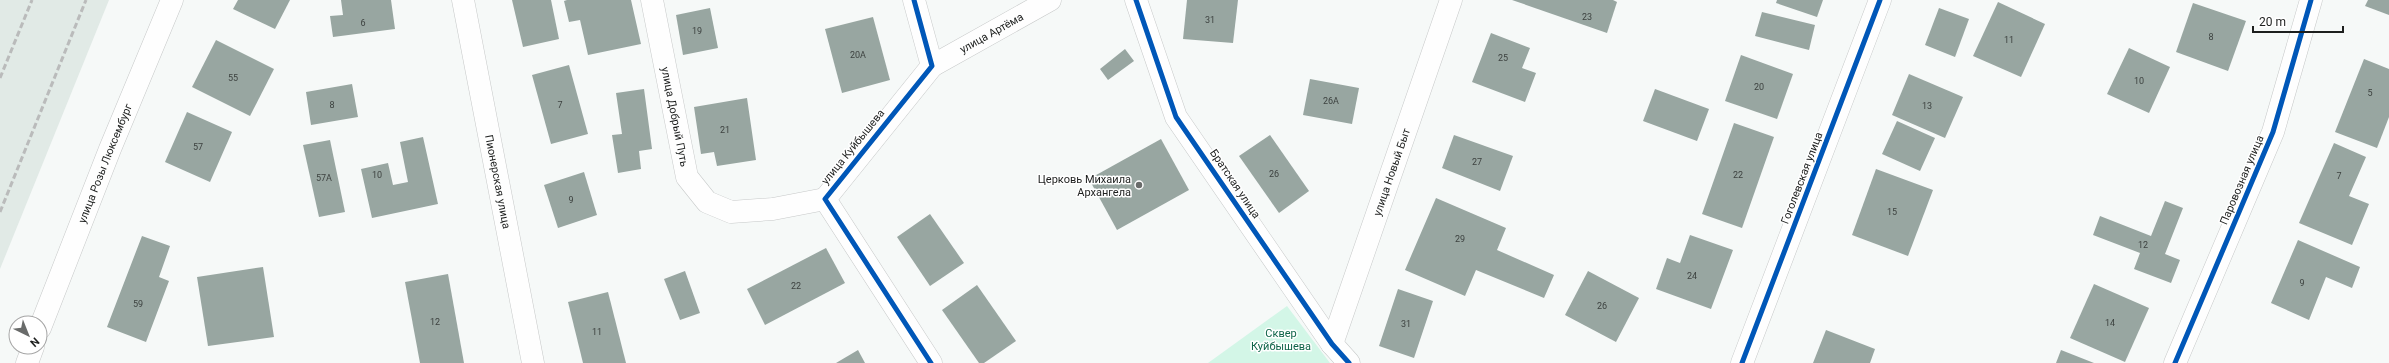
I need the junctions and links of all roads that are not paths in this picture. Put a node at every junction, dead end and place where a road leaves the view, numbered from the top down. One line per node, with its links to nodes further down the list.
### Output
1 (172, 0): 12 (street, улица Розы Люксембург)
2 (463, 0): 14 (street, Пионерская улица)
3 (652, 0): 11 (street, улица Добрый Путь)
4 (914, 0): 10 (street)
5 (1050, 0): 10 (street, улица Артёма)
6 (1136, 0): 13 (street, Братская улица)
7 (1451, 0): 13 (street, улица Новый Быт)
8 (1880, 0): 17 (street, Гоголевская улица)
9 (2311, 0): 18 (street, Паровозная улица)
10 (932, 66): 11 (street, улица Куйбышева)
11 (825, 198): 15 (street, улица Куйбышева)
12 (45, 315)
13 (1332, 344): 16 (street, Братская улица)
14 (533, 363)
15 (931, 363)
16 (1349, 363)
17 (1742, 363)
18 (2175, 363)

